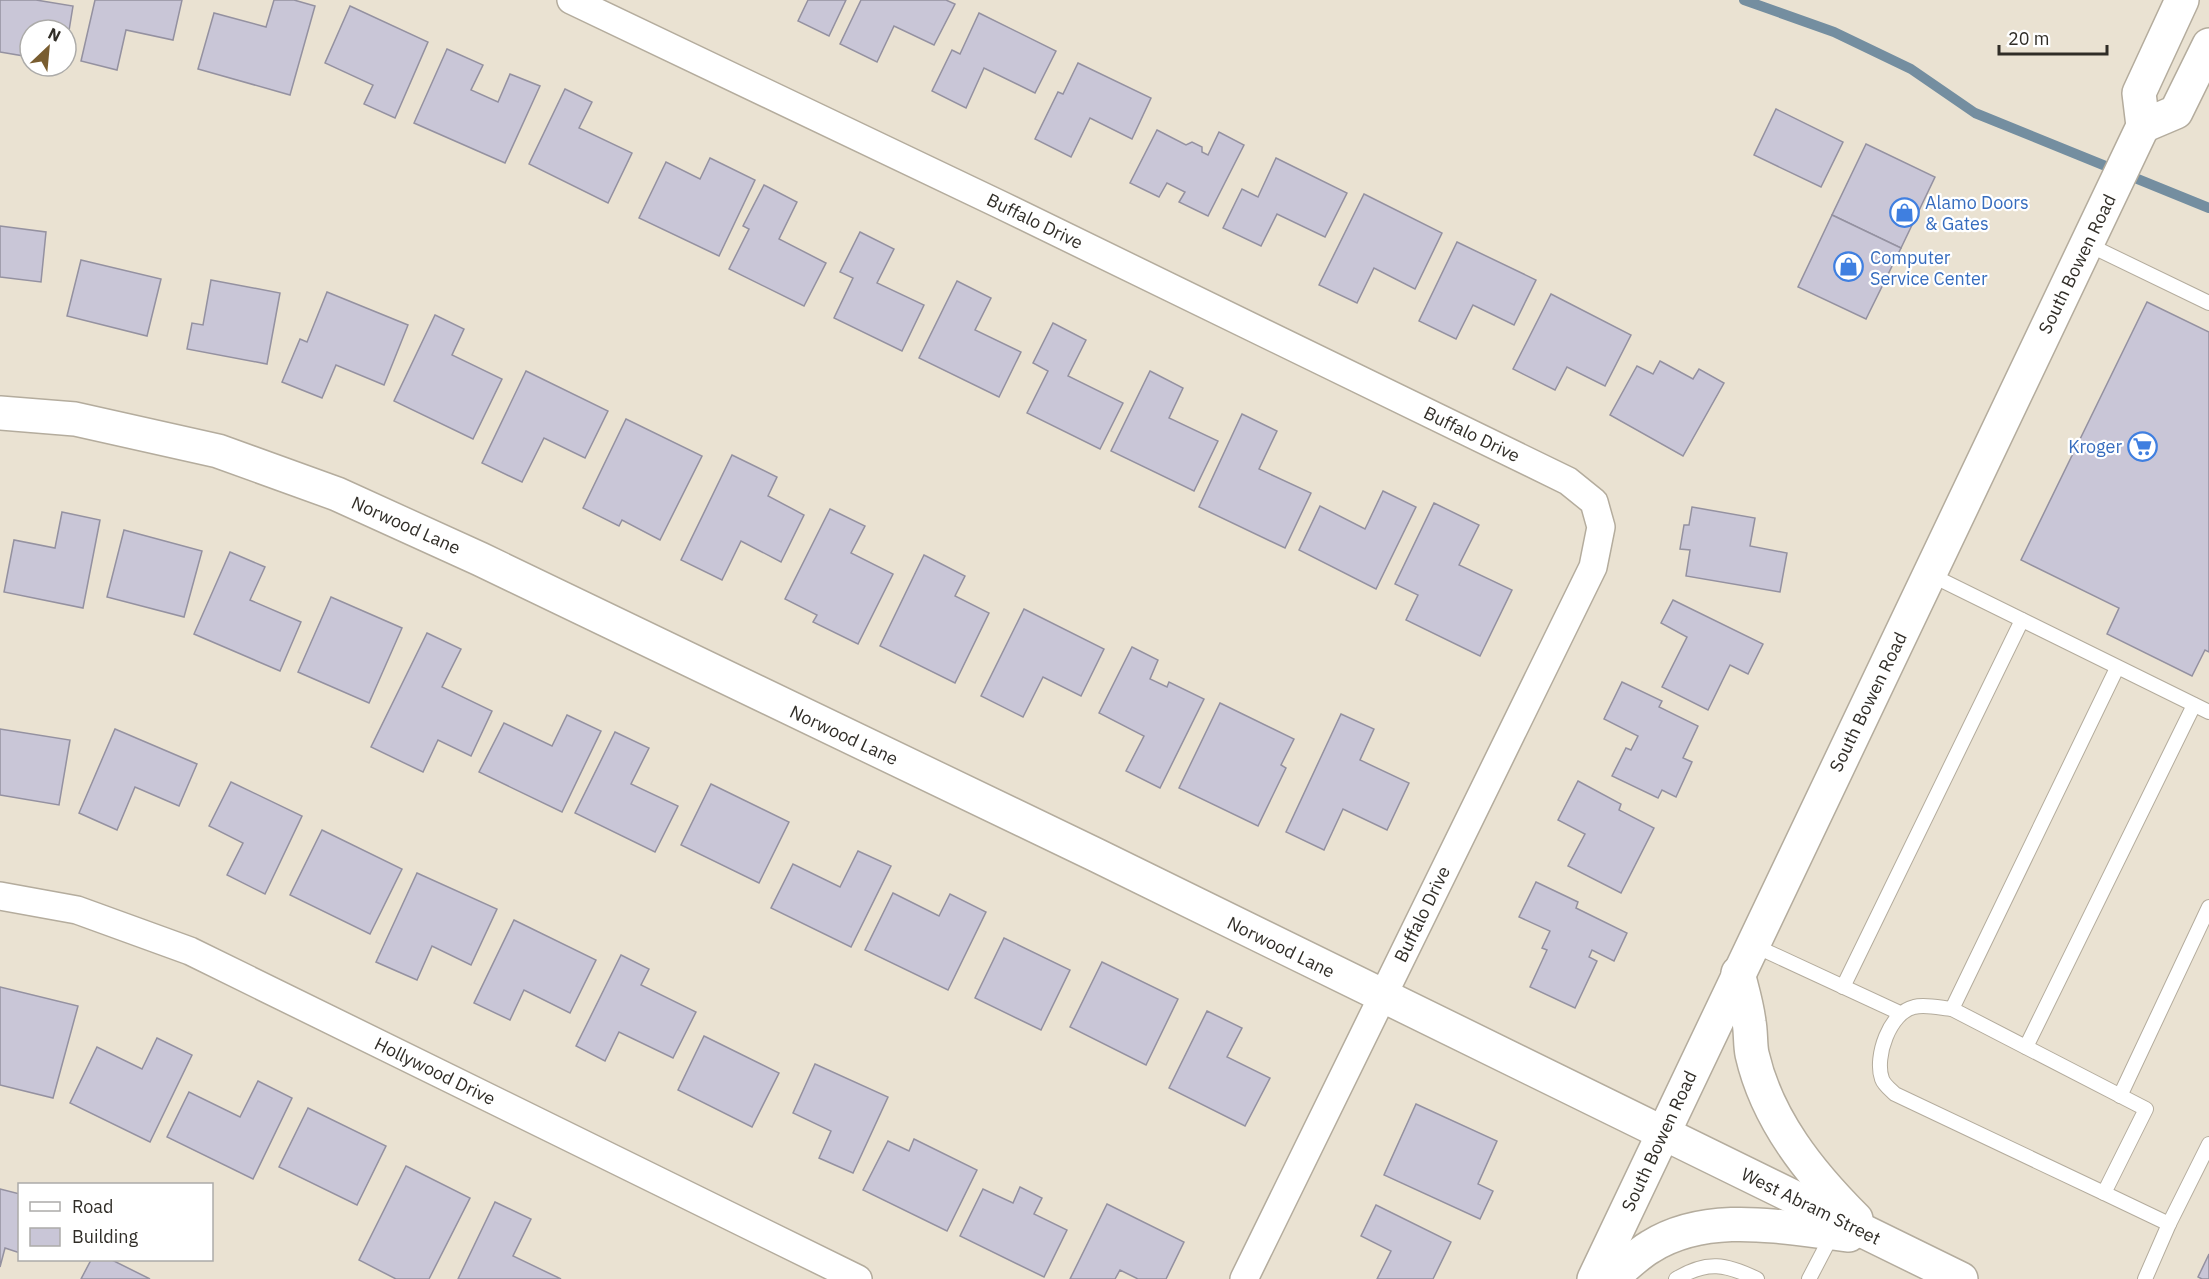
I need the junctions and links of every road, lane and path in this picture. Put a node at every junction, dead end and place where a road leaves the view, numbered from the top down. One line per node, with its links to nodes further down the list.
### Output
1 (571, 0): 17 (street, Buffalo Drive)
2 (2182, 0): 4 (main road)
3 (2209, 45): 4 (main road)
4 (2143, 126): 5 (main road, South Bowen Road)
5 (2087, 244): 6 (lane); 8 (main road, South Bowen Road)
6 (2209, 303)
7 (0, 413): 17 (main road, Norwood Lane)
8 (1929, 574): 9 (lane); 15 (main road, South Bowen Road)
9 (2022, 620): 10 (lane); 16 (lane)
10 (2117, 668): 11 (lane); 18 (lane)
11 (2194, 705): 12 (lane); 20 (lane)
12 (2209, 712)
13 (0, 896): 28 (street, Hollywood Drive)
14 (2209, 907): 21 (lane)
15 (1745, 958): 16 (lane); 22 (main road, South Bowen Road); 27 (main road)
16 (1843, 987): 19 (lane)
17 (1382, 997): 22 (main road, Norwood Lane); 29 (street, Buffalo Drive)
18 (1952, 1009): 19 (lane); 20 (lane)
19 (1900, 1013): 24 (lane)
20 (2026, 1047): 21 (lane)
21 (2120, 1096): 24 (lane)
22 (1662, 1133): 26 (main road, West Abram Street); 30 (main road, South Bowen Road)
23 (2209, 1144): 25 (lane)
24 (2104, 1193): 25 (lane)
25 (2169, 1224): 36 (lane)
26 (1836, 1226): 27 (main road, West Abram Street); 31 (main road); 34 (lane)
27 (1875, 1238): 35 (main road, West Abram Street)
28 (858, 1279)
29 (1244, 1279)
30 (1594, 1279)
31 (1610, 1279)
32 (1676, 1279): 33 (lane)
33 (1756, 1279)
34 (1809, 1279)
35 (1961, 1279)
36 (2145, 1279)

